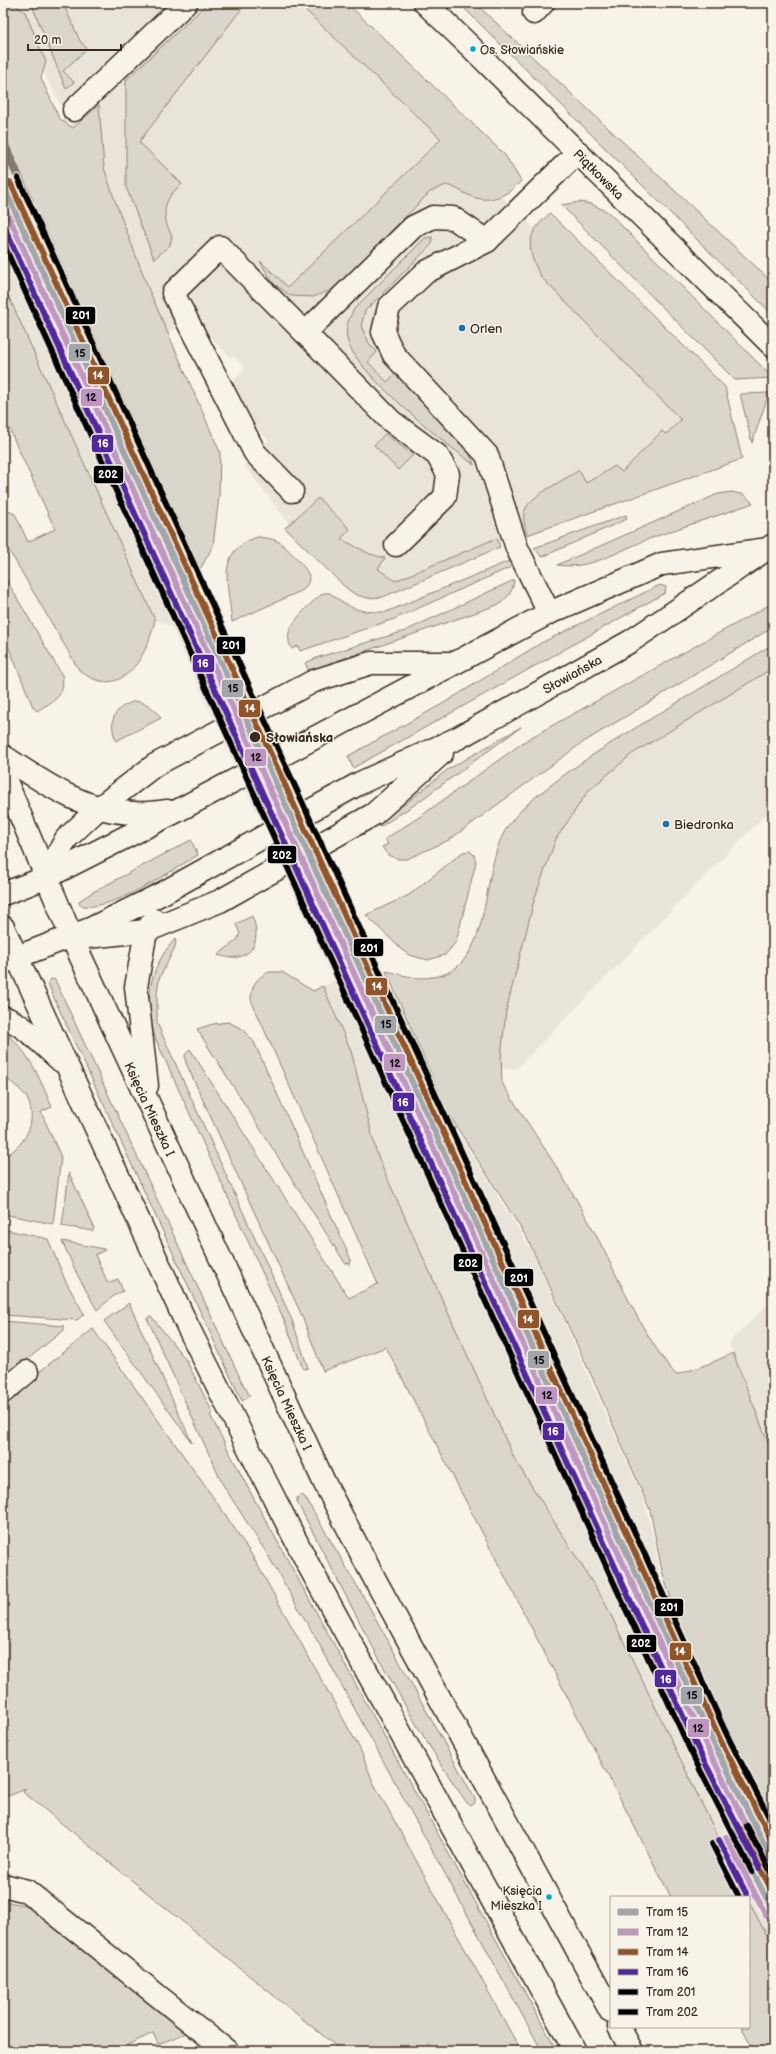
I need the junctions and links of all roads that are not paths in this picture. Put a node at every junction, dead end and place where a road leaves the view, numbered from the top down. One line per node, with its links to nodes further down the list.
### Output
1 (186, 3): 3 (street)
2 (424, 3): 4 (street, Piątkowska)
3 (74, 110)
4 (578, 152): 5 (street); 7 (street, Piątkowska)
5 (487, 241): 6 (street); 11 (street)
6 (305, 333): 8 (street); 9 (street)
7 (773, 346)
8 (292, 491)
9 (396, 545)
10 (770, 547): 11 (street, Słowiańska); 13 (street, Słowiańska)
11 (549, 613): 12 (street, Słowiańska)
12 (453, 663): 16 (street); 17 (street, Słowiańska)
13 (458, 738): 18 (street, Słowiańska); 22 (street)
14 (3, 756): 16 (street)
15 (3, 774): 19 (street, Księcia Mieszka I)
16 (99, 808): 17 (street); 19 (street)
17 (177, 811): 19 (street, Słowiańska)
18 (200, 872): 22 (street); 23 (street, Słowiańska)
19 (45, 878): 20 (street, Słowiańska); 23 (street, Księcia Mieszka I)
20 (3, 894)
21 (3, 927): 24 (street)
22 (146, 931): 23 (street); 27 (street)
23 (72, 938): 24 (street, Słowiańska); 27 (street, Księcia Mieszka I)
24 (10, 960): 26 (street)
25 (3, 1017): 26 (street)
26 (67, 1067): 34 (street)
27 (150, 1109): 31 (street, Księcia Mieszka I)
28 (27, 1372): 29 (street)
29 (3, 1392)
30 (3, 1885): 33 (street)
31 (610, 2010)
32 (620, 2028): 35 (street)
33 (228, 2051)
34 (575, 2051)
35 (632, 2051)

